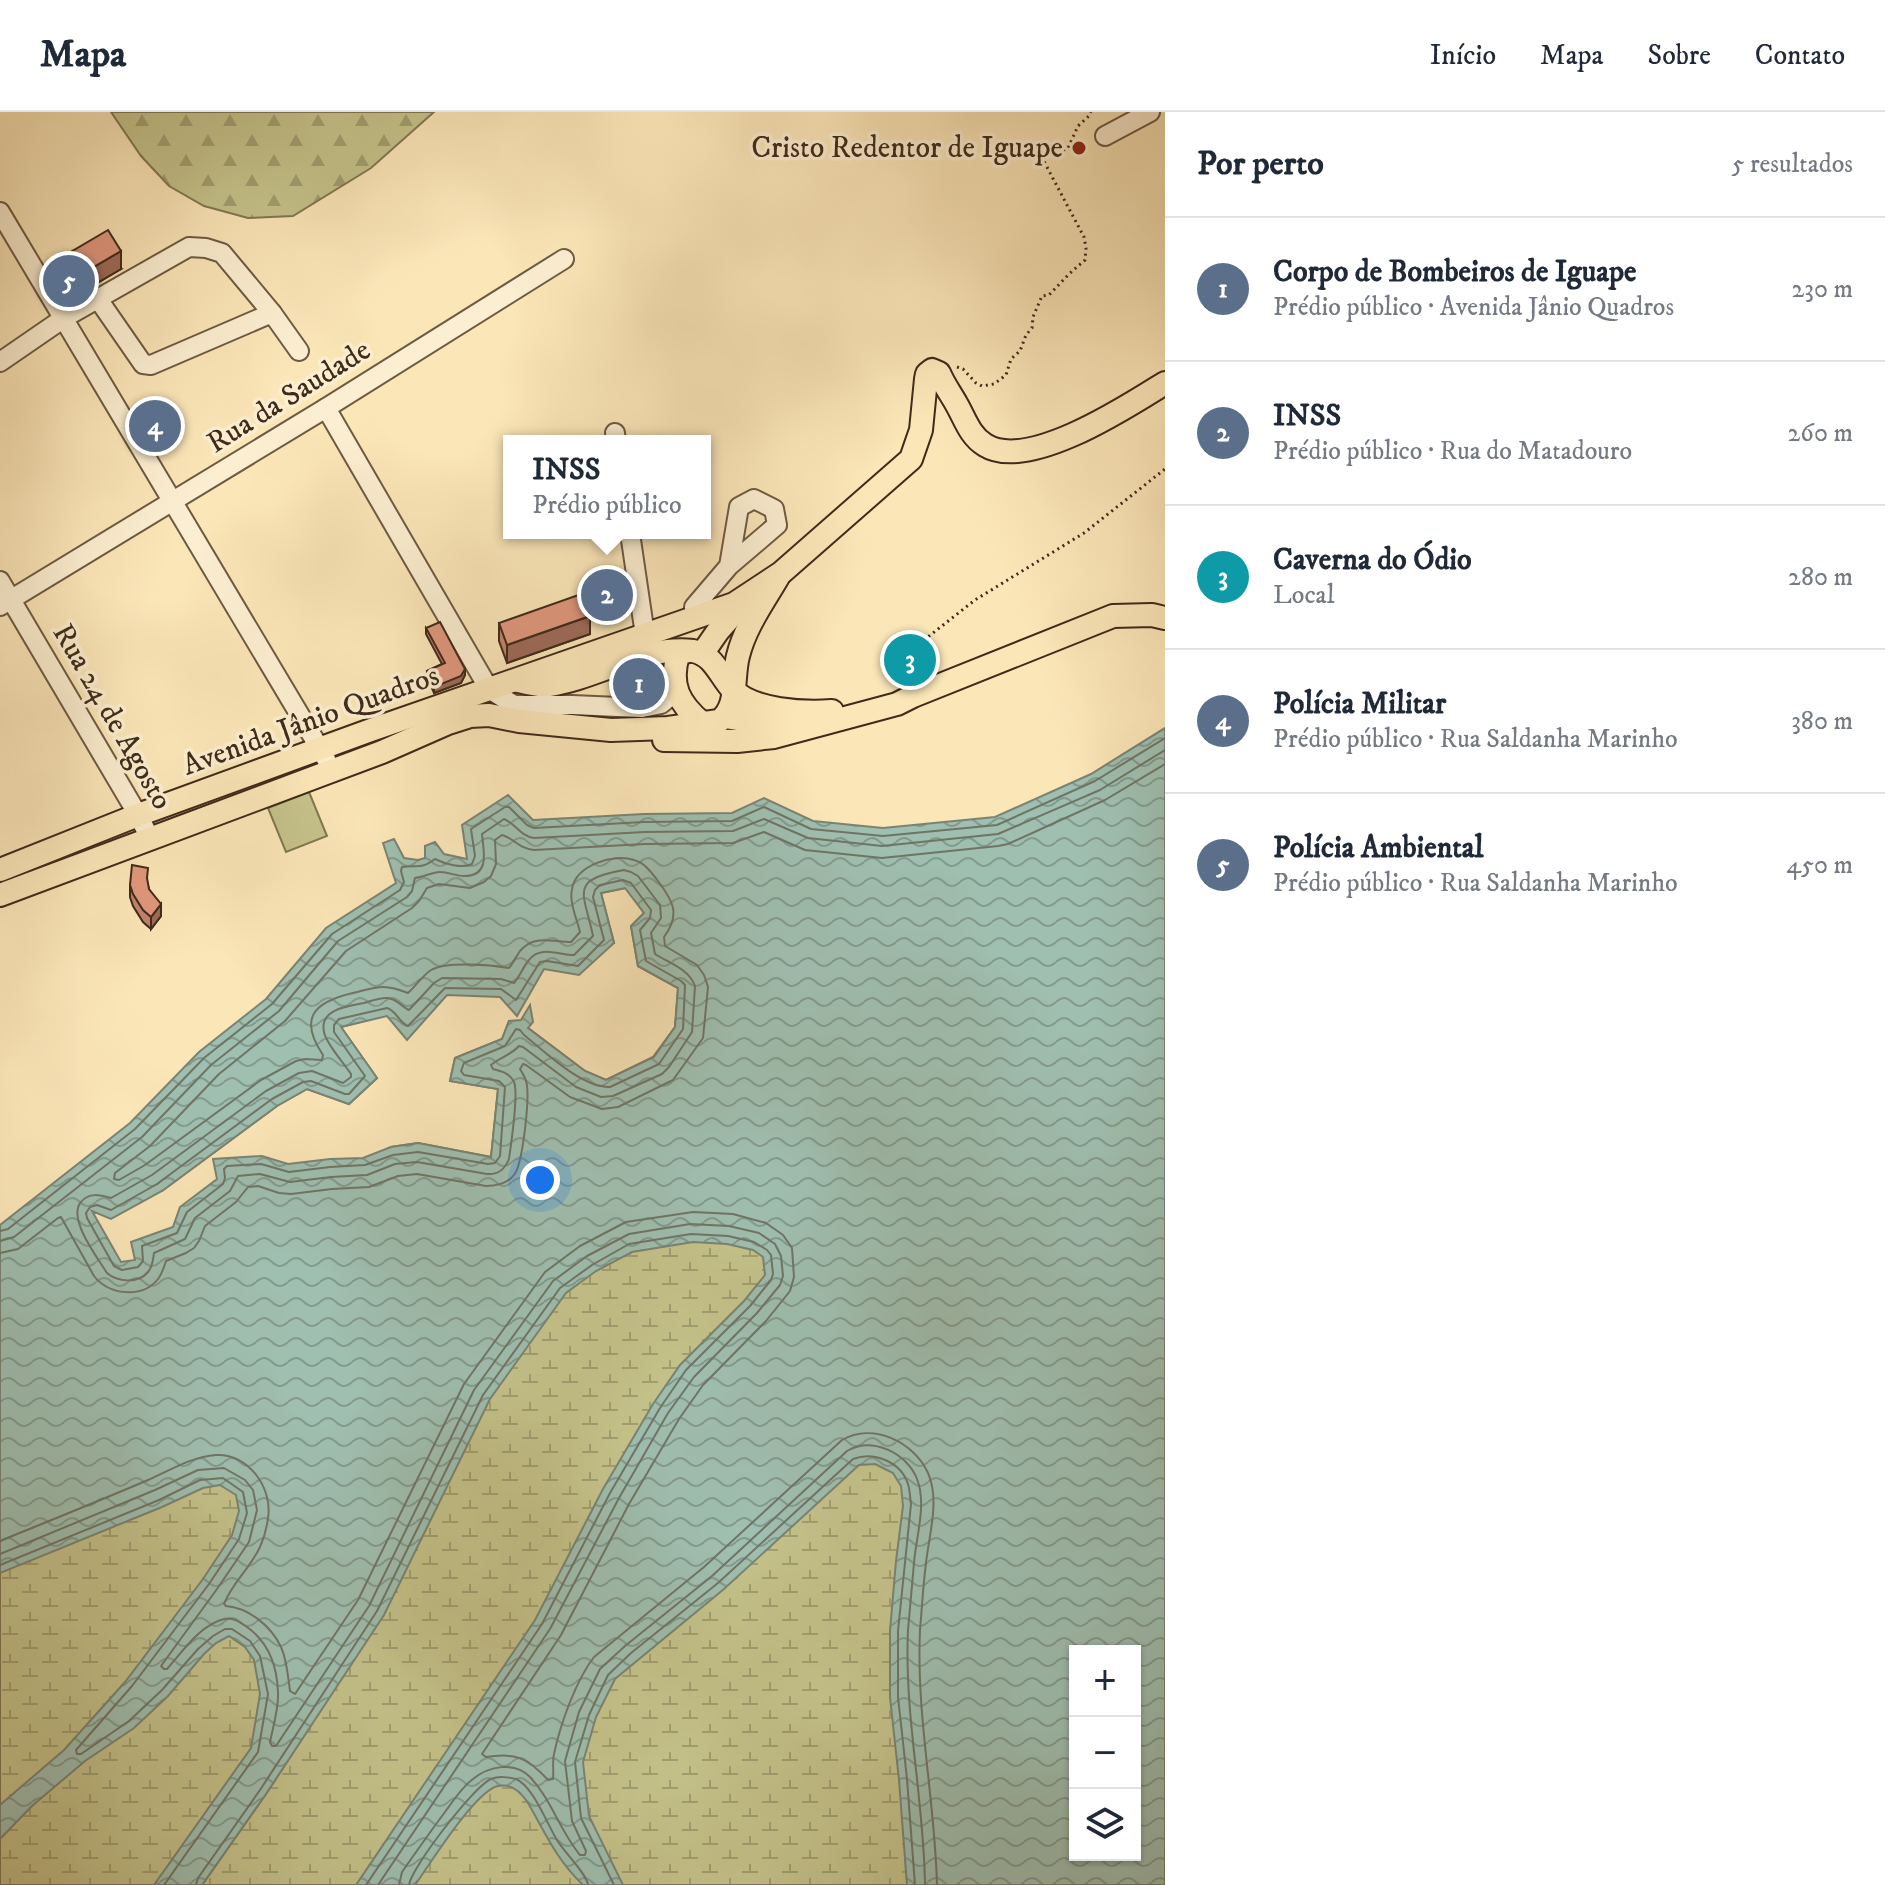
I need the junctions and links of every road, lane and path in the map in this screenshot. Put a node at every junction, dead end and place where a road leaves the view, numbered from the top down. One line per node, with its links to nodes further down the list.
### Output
1 (1091, 112): 11 (path)
2 (1150, 112): 3 (street)
3 (1105, 136)
4 (0, 212): 8 (street)
5 (564, 259): 13 (street, Rua da Saudade)
6 (98, 299): 7 (street); 7 (street); 8 (street)
7 (272, 313): 9 (street)
8 (64, 318): 10 (street); 15 (street)
9 (299, 351)
10 (0, 362)
11 (941, 377): 12 (main road); 18 (main road)
12 (1165, 383)
13 (326, 408): 15 (street, Rua da Saudade); 29 (street)
14 (1165, 469): 26 (path)
15 (173, 501): 21 (street, Rua da Saudade); 39 (street)
16 (631, 539): 25 (street)
17 (729, 566): 23 (street)
18 (781, 573): 20 (main road); 28 (main road)
19 (0, 581): 21 (street, Rua 24 de Agosto)
20 (757, 587): 23 (main road); 24 (main road)
21 (6, 602): 42 (street, Rua 24 de Agosto)
22 (1158, 616): 32 (main road)
23 (695, 618): 24 (main road); 25 (main road)
24 (718, 631): 25 (main road); 27 (main road); 28 (main road)
25 (651, 644): 27 (main road); 29 (main road, Avenida Jânio Quadros)
26 (919, 644)
27 (694, 653): 30 (main road); 31 (main road)
28 (737, 660): 31 (main road)
29 (489, 689): 33 (street); 37 (main road, Avenida Jânio Quadros)
30 (677, 691): 33 (street); 35 (main road)
31 (733, 691): 32 (main road); 34 (main road)
32 (897, 704): 36 (main road)
33 (549, 715): 38 (main road, Avenida Jânio Quadros); 40 (main road, Avenida Jânio Quadros)
34 (725, 717): 35 (main road); 36 (main road)
35 (702, 723): 38 (main road)
36 (809, 727): 38 (main road)
37 (371, 730): 39 (main road, Avenida Jânio Quadros); 40 (main road)
38 (611, 730)
39 (321, 749): 41 (street); 42 (main road, Avenida Jânio Quadros)
40 (382, 752): 41 (main road, Avenida Jânio Quadros)
41 (333, 770): 43 (main road, Avenida Jânio Quadros)
42 (138, 815): 43 (street, Rua 24 de Agosto); 44 (main road, Avenida Jânio Quadros)
43 (151, 840): 45 (main road, Avenida Jânio Quadros)
44 (0, 870)
45 (0, 895)

